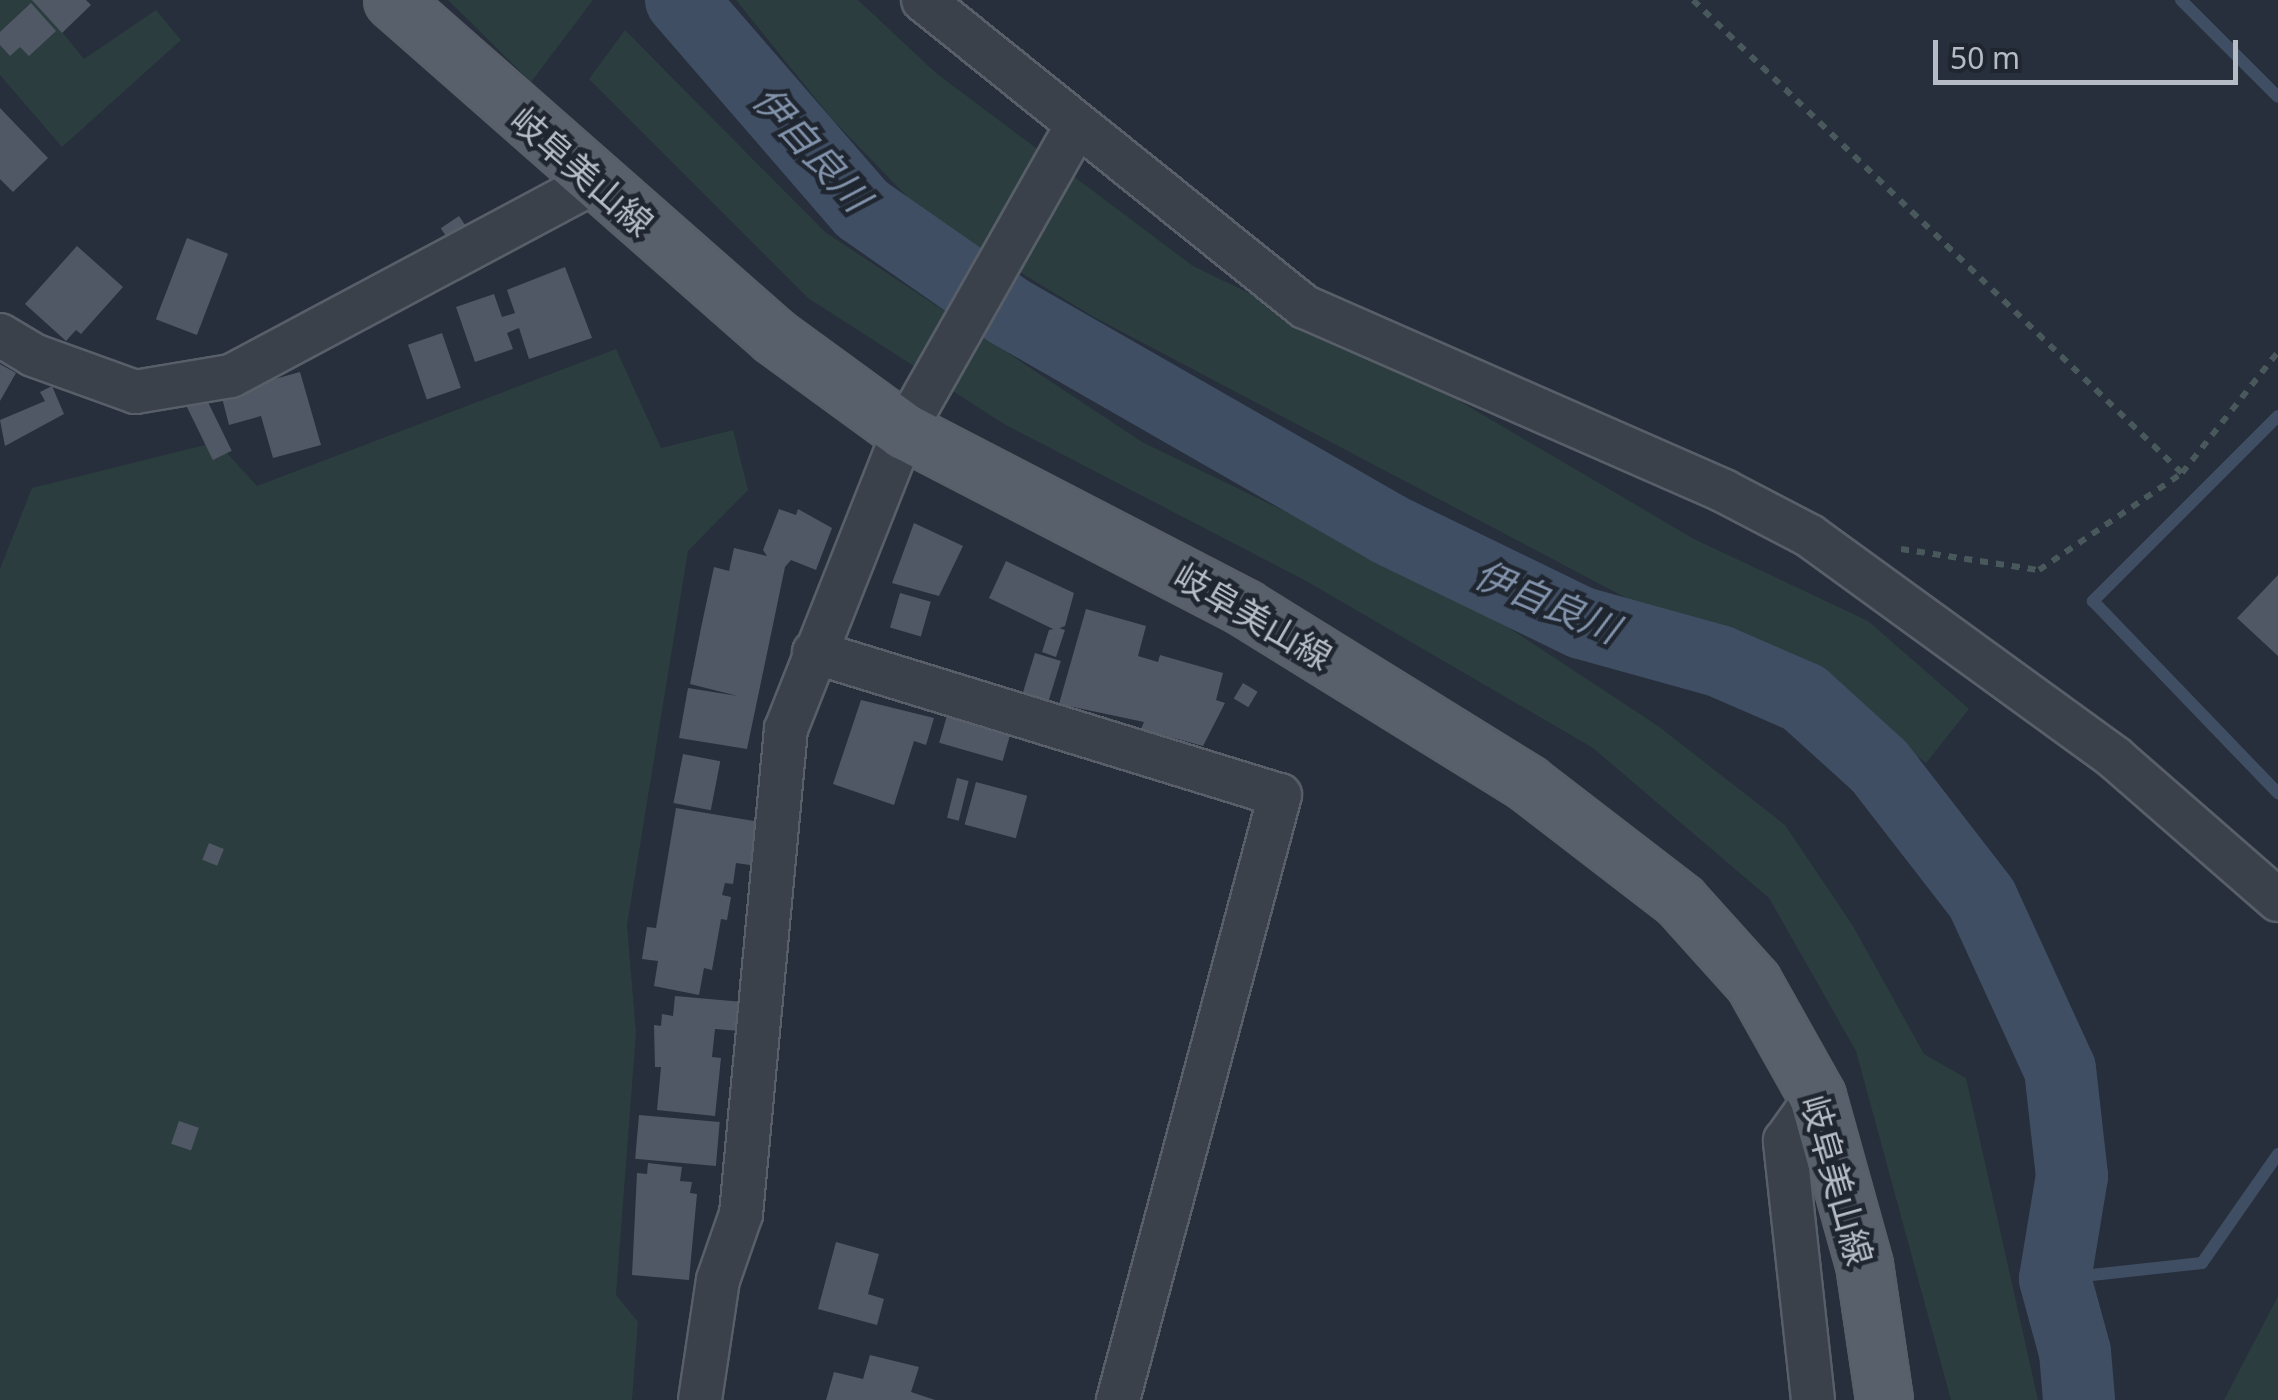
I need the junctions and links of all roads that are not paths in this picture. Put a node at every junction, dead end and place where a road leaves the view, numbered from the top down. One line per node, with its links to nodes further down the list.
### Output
1 (392, 0): 4 (main road, 岐阜美山線)
2 (923, 0): 3 (street)
3 (1072, 139): 6 (street); 8 (street)
4 (593, 183): 5 (street); 6 (main road, 岐阜美山線)
5 (0, 335)
6 (904, 431): 7 (street); 9 (main road, 岐阜美山線)
7 (814, 652): 10 (street); 11 (street)
8 (2278, 900)
9 (1817, 1096): 12 (street); 13 (main road, 岐阜美山線)
10 (700, 1400)
11 (1118, 1400)
12 (1813, 1400)
13 (1884, 1400)

